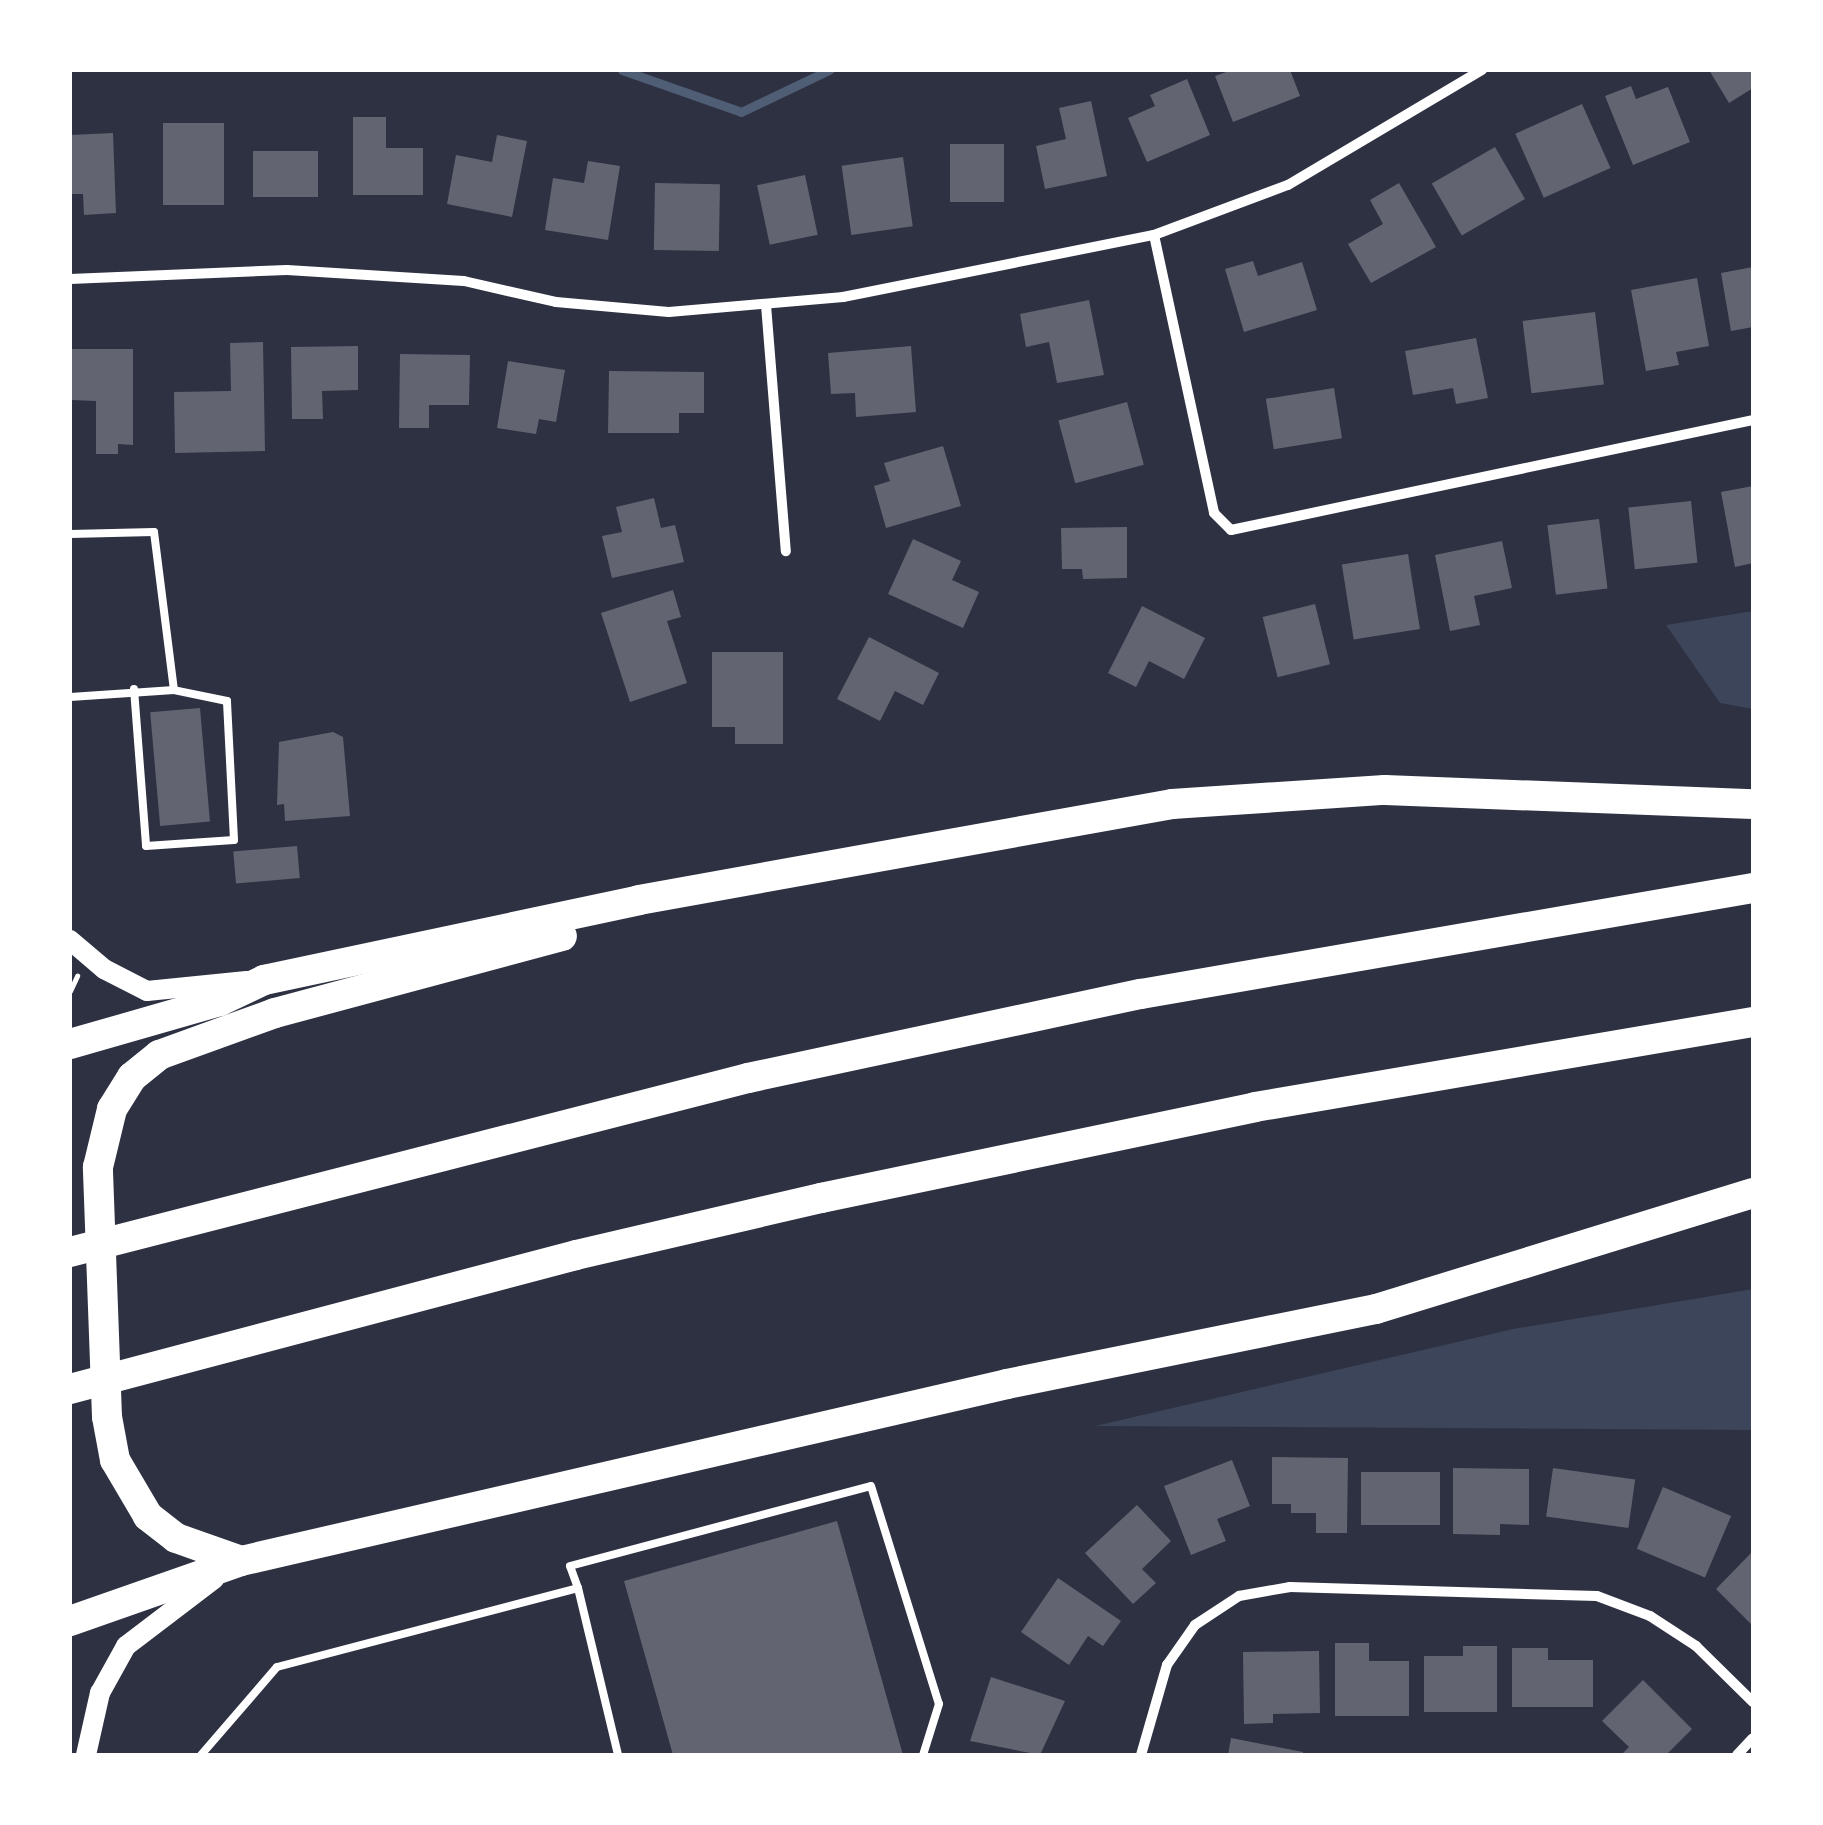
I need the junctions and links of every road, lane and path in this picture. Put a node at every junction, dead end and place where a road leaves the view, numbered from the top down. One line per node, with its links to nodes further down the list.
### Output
1 (1482, 70): 2 (street)
2 (1154, 235): 4 (street); 5 (street)
3 (70, 279): 4 (street)
4 (766, 304): 7 (street)
5 (1753, 420)
6 (70, 534): 9 (lane)
7 (786, 551)
8 (134, 689): 9 (lane); 9 (lane); 10 (lane)
9 (174, 690)
10 (70, 697)
11 (1753, 804): 13 (highway)
12 (1753, 888): 21 (highway)
13 (639, 900): 16 (highway); 23 (highway)
14 (70, 940): 16 (main road)
15 (80, 970): 17 (path)
16 (264, 980): 19 (highway)
17 (70, 991)
18 (1753, 1022): 22 (highway)
19 (70, 1044)
20 (1753, 1193): 23 (highway)
21 (70, 1252)
22 (70, 1388)
23 (241, 1561): 25 (highway); 28 (main road)
24 (578, 1588): 29 (lane); 30 (lane); 31 (lane)
25 (70, 1621)
26 (1753, 1702): 32 (street)
27 (1753, 1738): 33 (street)
28 (86, 1755)
29 (201, 1755)
30 (618, 1755)
31 (923, 1755)
32 (1140, 1755)
33 (1737, 1755)

